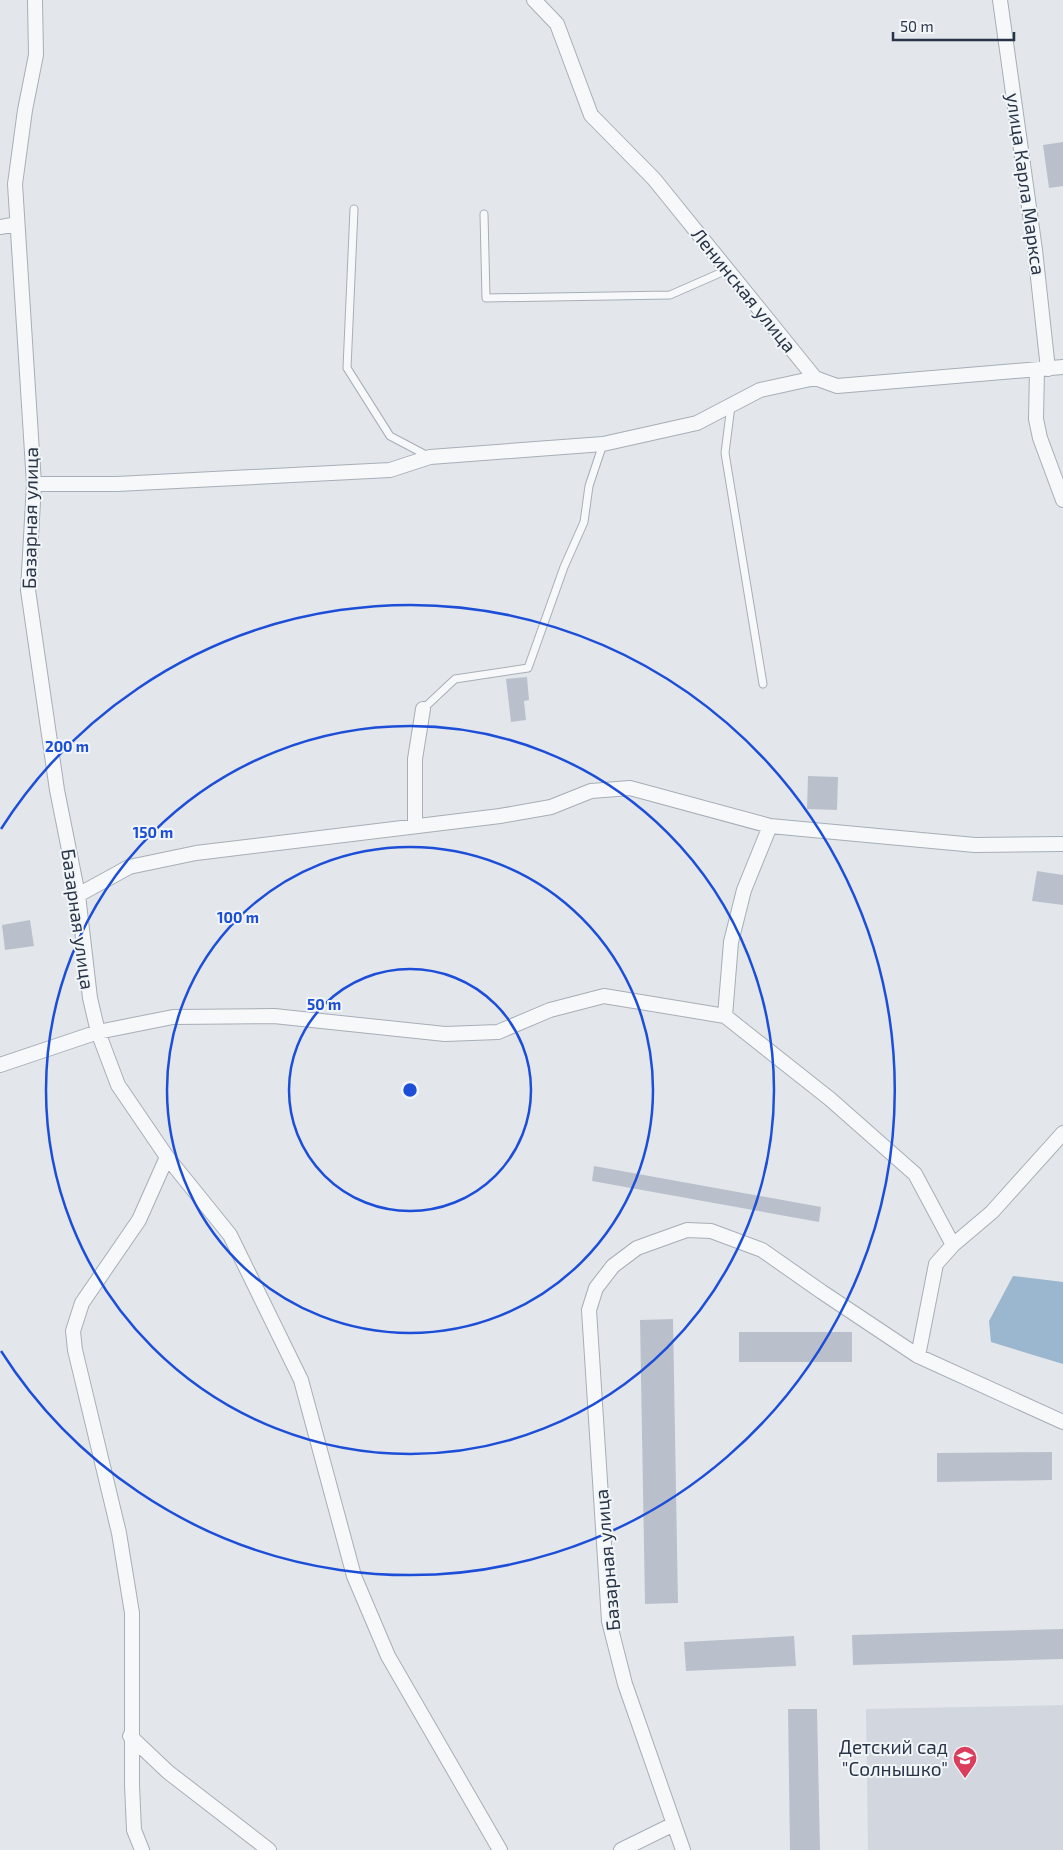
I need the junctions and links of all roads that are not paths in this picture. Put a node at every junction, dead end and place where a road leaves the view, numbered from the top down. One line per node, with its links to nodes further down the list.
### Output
1 (35, 0): 6 (street, Базарная улица)
2 (534, 0): 8 (street, Ленинская улица)
3 (1000, 0): 10 (street, улица Карла Маркса)
4 (354, 209): 14 (lane)
5 (484, 214): 8 (lane)
6 (17, 224): 7 (street); 15 (street, Базарная улица)
7 (0, 227)
8 (727, 270): 11 (street, Ленинская улица)
9 (1063, 367): 10 (street)
10 (1043, 369): 11 (street); 16 (street, улица Карла Маркса)
11 (815, 378): 12 (street)
12 (732, 405): 13 (street); 17 (lane)
13 (602, 444): 14 (street); 18 (lane)
14 (430, 458): 15 (street)
15 (34, 484): 22 (street, Базарная улица)
16 (1063, 500)
17 (763, 684)
18 (423, 709): 19 (street)
19 (416, 826): 20 (street); 22 (street)
20 (770, 826): 21 (street); 23 (street)
21 (1063, 844)
22 (78, 895): 24 (street, Базарная улица)
23 (725, 1016): 24 (street); 28 (street)
24 (98, 1032): 25 (street); 27 (street, Базарная улица)
25 (0, 1065)
26 (1063, 1133): 28 (street)
27 (166, 1157): 31 (street); 35 (street, Базарная улица)
28 (953, 1245): 29 (street)
29 (918, 1356): 30 (street, Базарная улица); 32 (street, Базарная улица)
30 (1063, 1422)
31 (130, 1736): 33 (street); 34 (street)
32 (674, 1824): 36 (street); 37 (street, Базарная улица)
33 (142, 1850)
34 (269, 1850)
35 (500, 1850)
36 (621, 1850)
37 (683, 1850)

